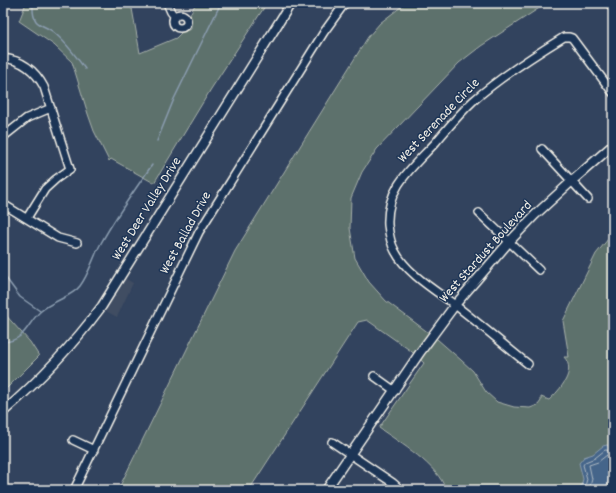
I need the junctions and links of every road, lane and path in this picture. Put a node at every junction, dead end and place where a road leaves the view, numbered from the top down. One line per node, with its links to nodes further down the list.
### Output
1 (167, 3): 4 (street)
2 (291, 3): 23 (street, West Deer Valley Drive)
3 (345, 3): 26 (street, West Ballad Drive)
4 (175, 17)
5 (3, 58): 7 (street)
6 (613, 93): 19 (street, West Serenade Circle)
7 (51, 108): 8 (street); 15 (street)
8 (3, 137)
9 (613, 145): 11 (street, West Stardust Boulevard)
10 (542, 149): 11 (street)
11 (572, 181): 12 (street); 16 (street, West Stardust Boulevard)
12 (588, 199)
13 (3, 204): 15 (street)
14 (478, 213): 16 (street)
15 (27, 218): 17 (street)
16 (509, 242): 18 (street); 19 (street, West Stardust Boulevard)
17 (77, 243)
18 (539, 270)
19 (455, 305): 20 (street, West Serenade Circle); 22 (street, West Stardust Boulevard)
20 (528, 364)
21 (374, 376): 22 (street)
22 (395, 391): 27 (street, West Stardust Boulevard)
23 (3, 412)
24 (73, 440): 26 (street)
25 (332, 442): 27 (street)
26 (94, 450): 28 (street, West Ballad Drive)
27 (350, 455): 29 (street, West Stardust Boulevard); 30 (street)
28 (74, 490)
29 (326, 490)
30 (401, 490)

